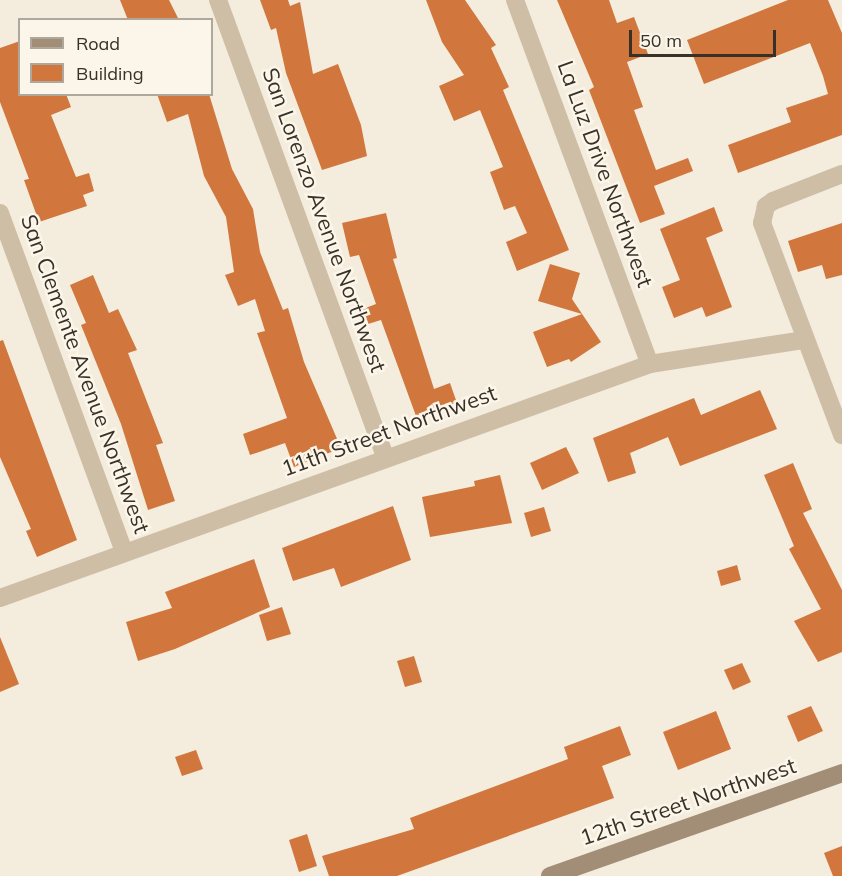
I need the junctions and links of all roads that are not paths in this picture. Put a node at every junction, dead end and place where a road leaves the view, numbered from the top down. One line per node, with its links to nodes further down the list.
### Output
1 (218, 0): 8 (street, San Lorenzo Avenue Northwest)
2 (515, 0): 6 (street, La Luz Drive Northwest)
3 (842, 174): 5 (street)
4 (0, 213): 9 (street, San Clemente Avenue Northwest)
5 (803, 340): 6 (street, 11th Street Northwest); 7 (street)
6 (650, 364): 8 (street, 11th Street Northwest)
7 (842, 435)
8 (385, 457): 9 (street, 11th Street Northwest)
9 (124, 552): 10 (street, 11th Street Northwest)
10 (0, 598)
11 (842, 773): 12 (street, 12th Street Northwest)
12 (549, 876)

